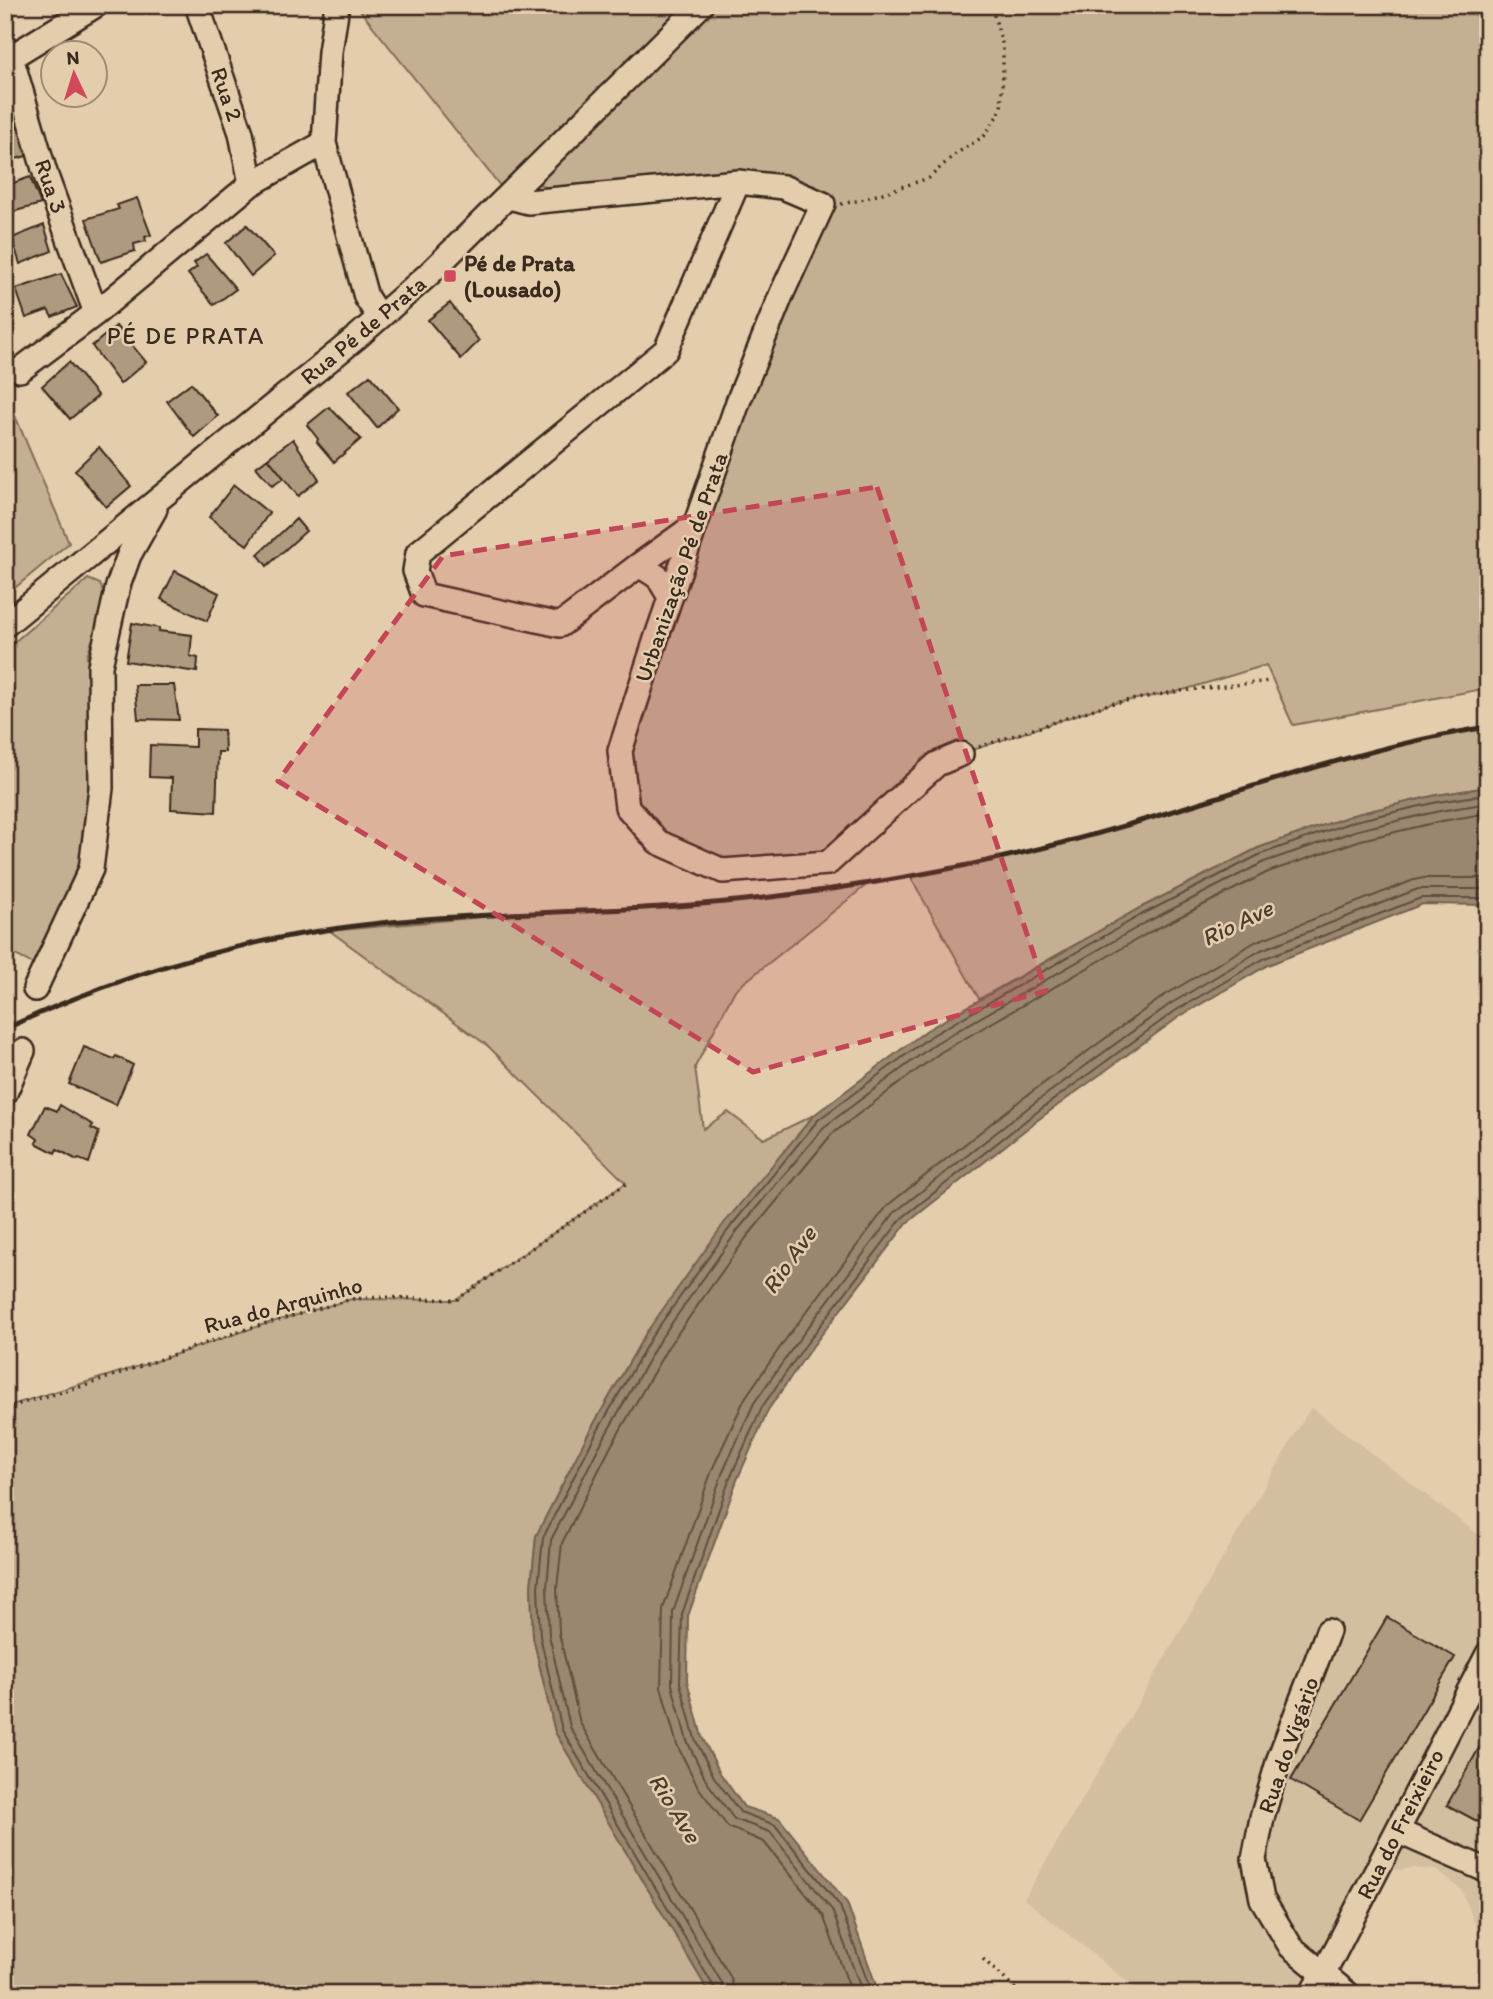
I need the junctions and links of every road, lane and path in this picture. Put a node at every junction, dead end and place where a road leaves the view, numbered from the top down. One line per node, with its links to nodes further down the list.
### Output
1 (96, 5): 13 (street, Rua 3)
2 (197, 5): 9 (street, Rua 2)
3 (337, 5): 6 (street)
4 (701, 5): 7 (street, Rua Pé de Prata)
5 (991, 5): 12 (path)
6 (324, 143): 9 (street); 14 (street)
7 (530, 176): 10 (street, Rua Pé de Prata); 11 (street)
8 (738, 182): 11 (street); 12 (street); 19 (street)
9 (251, 184): 13 (street)
10 (509, 197): 11 (street); 14 (street, Rua Pé de Prata)
11 (571, 198)
12 (823, 204): 17 (street, Urbanização Pé de Prata)
13 (96, 313): 15 (street)
14 (379, 317): 16 (street, Rua Pé de Prata)
15 (20, 370)
16 (164, 494): 18 (street, Rua Pé de Prata); 20 (street, Rua Pé de Prata)
17 (695, 525): 19 (street); 21 (street, Urbanização Pé de Prata)
18 (86, 558): 20 (street); 22 (street, Rua Pé de Prata)
19 (639, 565): 21 (street)
20 (118, 586): 25 (street, Rua Pé de Prata)
21 (670, 597): 24 (street, Urbanização Pé de Prata)
22 (5, 625)
23 (1269, 681): 24 (path)
24 (961, 754)
25 (35, 989)
26 (23, 1051): 27 (street)
27 (5, 1093)
28 (627, 1183): 29 (path, Rua do Arquinho)
29 (5, 1408)
30 (1328, 1631): 35 (street, Rua do Vigário)
31 (1488, 1654): 32 (street, Rua do Freixieiro)
32 (1397, 1831): 33 (street); 35 (street, Rua do Freixieiro)
33 (1488, 1873)
34 (983, 1959): 36 (path)
35 (1324, 1973): 37 (street, Rua do Freixieiro); 38 (street, Rua do Vigário)
36 (1021, 1994)
37 (1311, 1994)
38 (1348, 1994)

